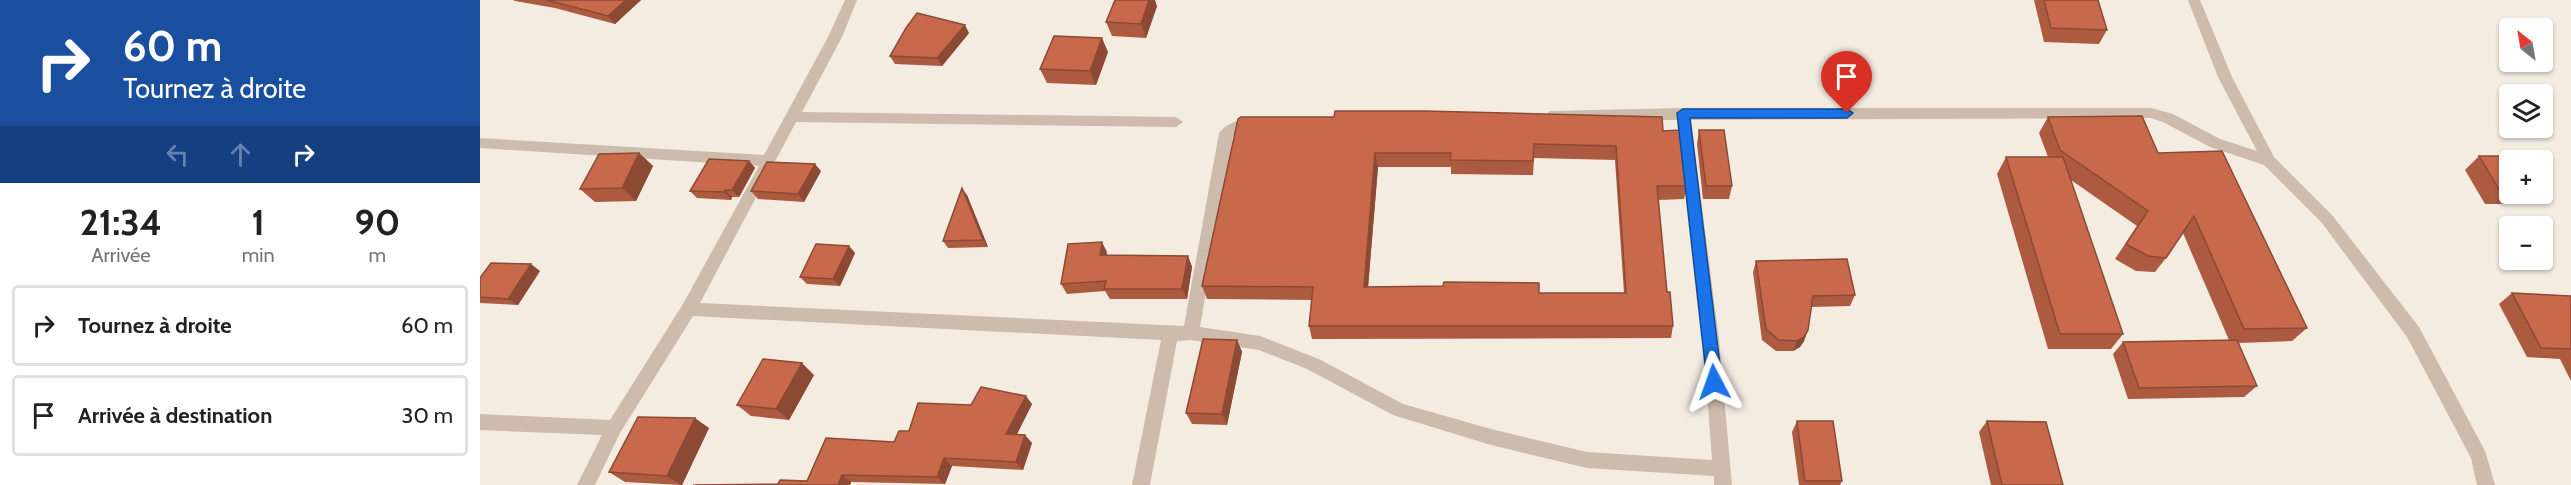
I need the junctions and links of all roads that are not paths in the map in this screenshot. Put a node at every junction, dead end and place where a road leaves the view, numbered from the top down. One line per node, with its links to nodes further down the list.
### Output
1 (851, 0): 5 (street)
2 (2194, 0): 10 (street)
3 (1683, 113): 4 (street); 10 (street); 16 (street)
4 (1539, 115)
5 (792, 117): 7 (street); 9 (street)
6 (1264, 121): 12 (street)
7 (1176, 122)
8 (480, 143): 9 (street)
9 (769, 161): 11 (street)
10 (2269, 161): 20 (street)
11 (689, 309): 13 (street); 15 (street)
12 (1191, 333): 13 (street); 16 (street)
13 (1170, 334): 18 (street)
14 (480, 422): 15 (street)
15 (614, 428): 17 (street)
16 (1721, 468): 19 (street)
17 (586, 485)
18 (1141, 485)
19 (1723, 485)
20 (2486, 485)

